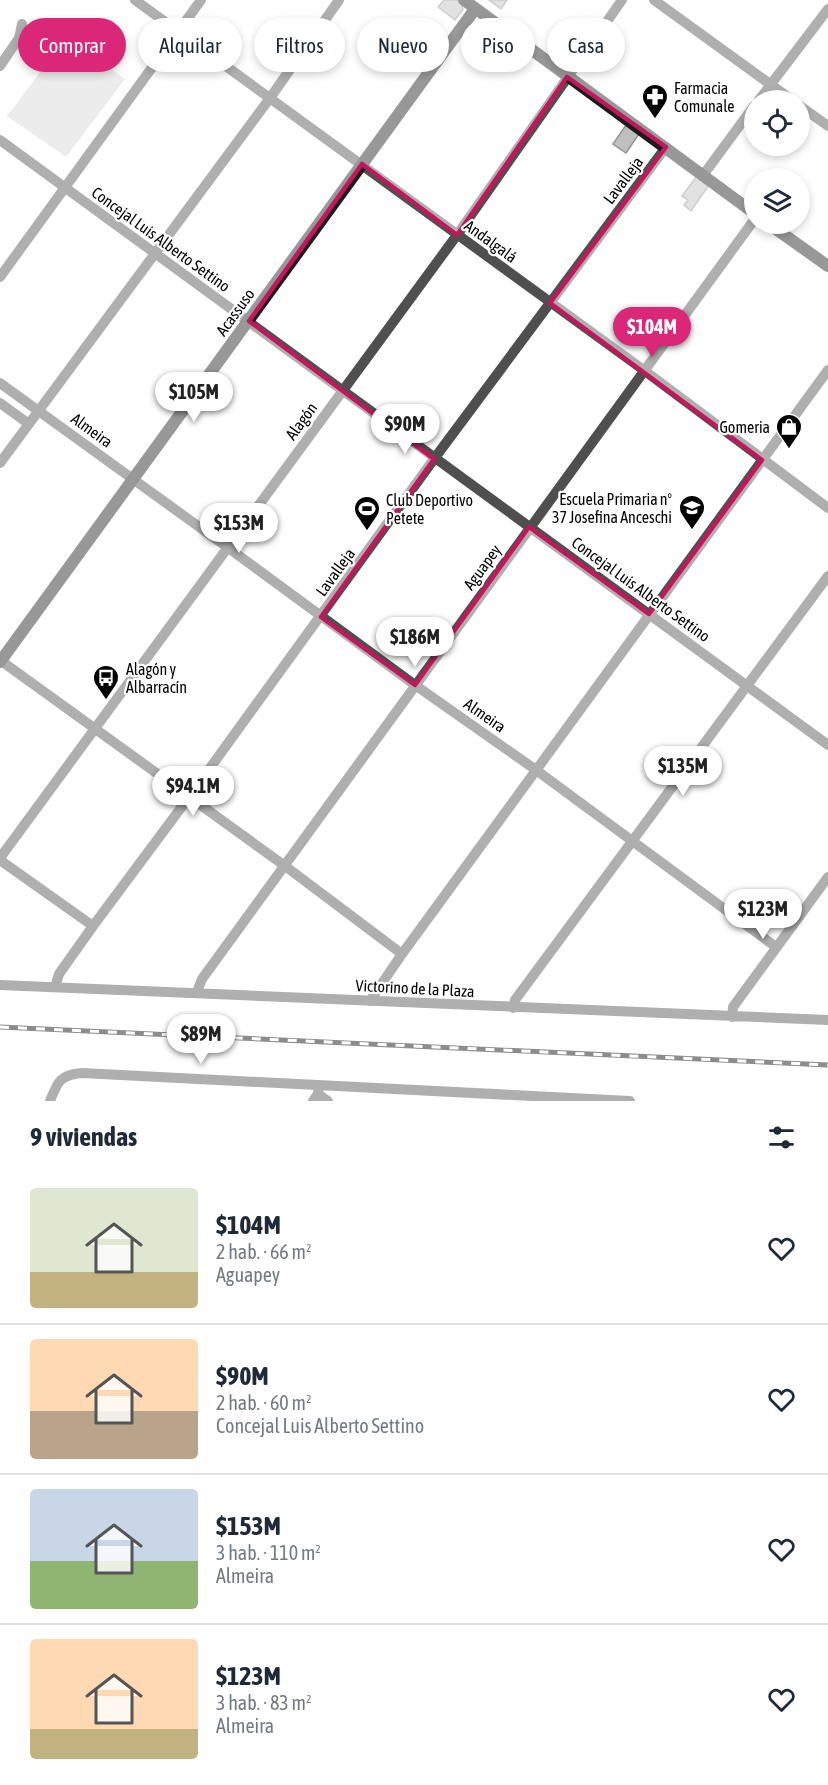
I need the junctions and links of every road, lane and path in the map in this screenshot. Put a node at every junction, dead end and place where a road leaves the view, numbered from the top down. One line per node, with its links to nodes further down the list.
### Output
1 (135, 0): 9 (street, Andalgalá)
2 (201, 0): 10 (street)
3 (339, 0): 19 (street)
4 (464, 0): 7 (street)
5 (622, 0): 15 (street, Alagón)
6 (654, 0): 16 (street)
7 (475, 9): 15 (street); 25 (street, Acassuso)
8 (828, 9): 16 (street)
9 (159, 18)
10 (188, 18)
11 (18, 39): 12 (street)
12 (0, 66)
13 (149, 72): 27 (street)
14 (234, 72): 19 (street, Andalgalá)
15 (567, 77): 24 (street); 31 (street, Alagón)
16 (770, 86): 17 (street); 18 (street)
17 (767, 90)
18 (776, 90)
19 (270, 98): 25 (street, Andalgalá); 32 (street)
20 (810, 113): 22 (street)
21 (744, 120): 26 (street)
22 (828, 126)
23 (0, 140): 27 (street, Concejal Luis Alberto Settino)
24 (666, 147): 26 (street); 35 (street, Lavalleja)
25 (362, 164): 31 (street, Andalgalá); 36 (street, Acassuso)
26 (704, 174): 28 (street)
27 (64, 187): 32 (street, Concejal Luis Alberto Settino); 34 (street)
28 (744, 205)
29 (744, 234): 37 (street, Aguapey)
30 (783, 234): 33 (street)
31 (457, 235): 35 (street, Andalgalá); 40 (street, Alagón)
32 (154, 254): 36 (street, Concejal Luis Alberto Settino); 42 (street)
33 (828, 266)
34 (0, 277)
35 (550, 303): 37 (street, Andalgalá); 44 (street, Lavalleja)
36 (249, 321): 40 (street, Concejal Luis Alberto Settino); 47 (street, Acassuso)
37 (645, 370): 45 (street, Andalgalá); 49 (street, Aguapey)
38 (828, 370): 45 (street)
39 (0, 383): 42 (street, Almeira)
40 (342, 390): 44 (street, Concejal Luis Alberto Settino); 50 (street, Alagón)
41 (0, 404): 43 (street)
42 (39, 410): 43 (street); 47 (street, Almeira)
43 (29, 424): 46 (street)
44 (434, 459): 49 (street, Concejal Luis Alberto Settino); 53 (street, Lavalleja)
45 (762, 460): 48 (street, Andalgalá); 52 (street)
46 (0, 463)
47 (135, 479): 50 (street, Almeira); 54 (street, Acassuso)
48 (828, 507)
49 (529, 527): 52 (street, Concejal Luis Alberto Settino); 56 (street, Aguapey)
50 (227, 547): 53 (street, Almeira); 57 (street, Alagón)
51 (828, 576): 55 (street)
52 (649, 614): 55 (street, Concejal Luis Alberto Settino); 59 (street)
53 (321, 617): 56 (street, Almeira); 60 (street, Lavalleja)
54 (0, 661): 57 (street)
55 (747, 684): 58 (street, Concejal Luis Alberto Settino); 61 (street)
56 (415, 685): 59 (street, Almeira); 63 (street, Aguapey)
57 (95, 728): 60 (street); 62 (street, Alagón)
58 (828, 745)
59 (536, 770): 61 (street, Almeira); 67 (street)
60 (189, 797): 63 (street); 65 (street, Lavalleja)
61 (634, 841): 66 (street, Almeira); 72 (street)
62 (0, 859): 65 (street)
63 (285, 866): 67 (street); 70 (street, Aguapey)
64 (828, 877): 66 (street)
65 (93, 926): 69 (street, Lavalleja)
66 (776, 947): 73 (street)
67 (402, 954): 71 (street)
68 (0, 986): 69 (street, Victorino de la Plaza)
69 (55, 987): 70 (street, Victorino de la Plaza)
70 (197, 992): 71 (street, Victorino de la Plaza)
71 (370, 1001): 72 (street, Victorino de la Plaza)
72 (513, 1008): 73 (street, Victorino de la Plaza)
73 (732, 1017): 74 (street, Victorino de la Plaza)
74 (828, 1020)
75 (317, 1093): 76 (street); 77 (street); 78 (street)
76 (495, 1098): 79 (street)
77 (50, 1101)
78 (328, 1101)
79 (630, 1101)

